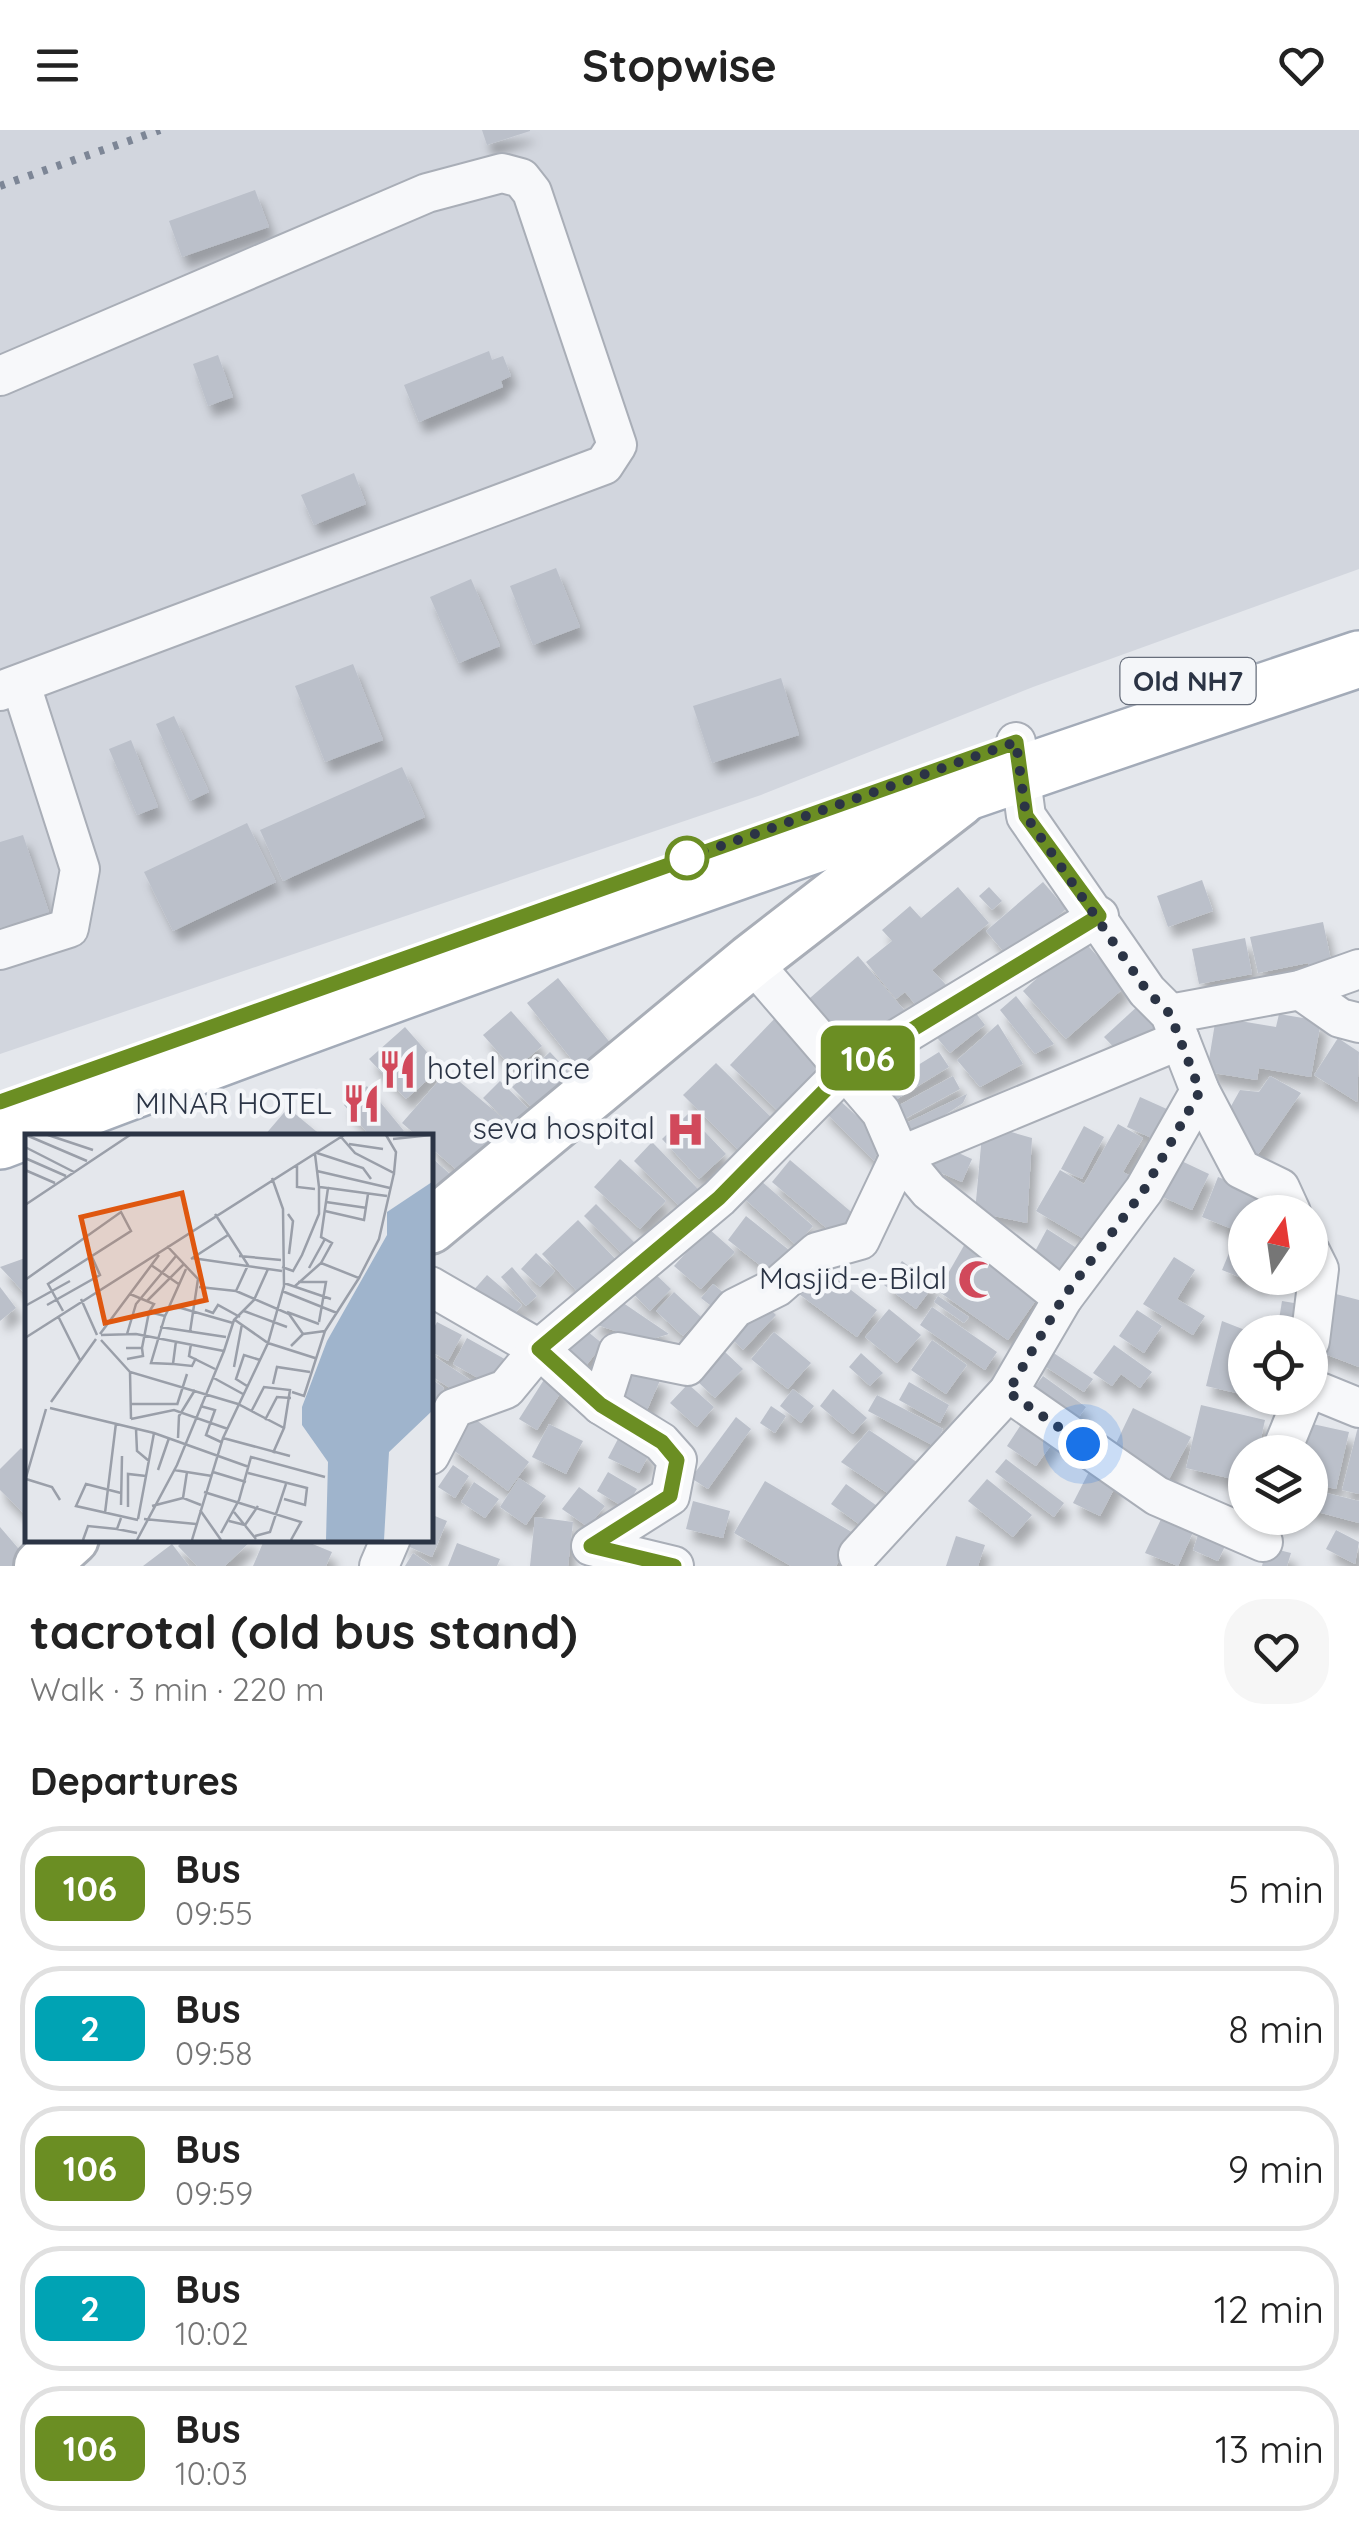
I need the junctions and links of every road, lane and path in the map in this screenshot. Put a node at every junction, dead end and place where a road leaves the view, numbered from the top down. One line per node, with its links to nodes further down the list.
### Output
1 (0, 376): 4 (street)
2 (1359, 621): 5 (main road, Old NH7)
3 (1359, 658): 5 (main road, old NH7)
4 (11, 688): 8 (street)
5 (1018, 757): 6 (main road, old NH7); 7 (street); 16 (main road, Old NH7)
6 (968, 793): 9 (main road); 17 (main road, old NH7)
7 (1099, 916): 13 (street); 14 (street)
8 (0, 950)
9 (750, 961): 14 (street); 20 (main road)
10 (1359, 969): 11 (street)
11 (1300, 990): 12 (street); 13 (street)
12 (1359, 1024)
13 (1175, 1027): 15 (street); 18 (street)
14 (844, 1071): 18 (street); 23 (street)
15 (1200, 1091): 19 (street); 22 (street)
16 (0, 1102)
17 (0, 1141)
18 (900, 1156): 22 (street); 26 (street)
19 (1284, 1195)
20 (432, 1226)
21 (432, 1287): 23 (street)
22 (1063, 1298): 24 (street)
23 (539, 1349): 26 (street); 28 (street)
24 (1008, 1392): 31 (street); 33 (street)
25 (1328, 1395): 27 (street)
26 (601, 1405): 32 (street)
27 (1359, 1408)
28 (432, 1451)
29 (69, 1541): 34 (main road)
30 (390, 1541): 35 (street)
31 (1261, 1542)
32 (587, 1556): 36 (street)
33 (861, 1562)
34 (41, 1566)
35 (379, 1566)
36 (674, 1566)

